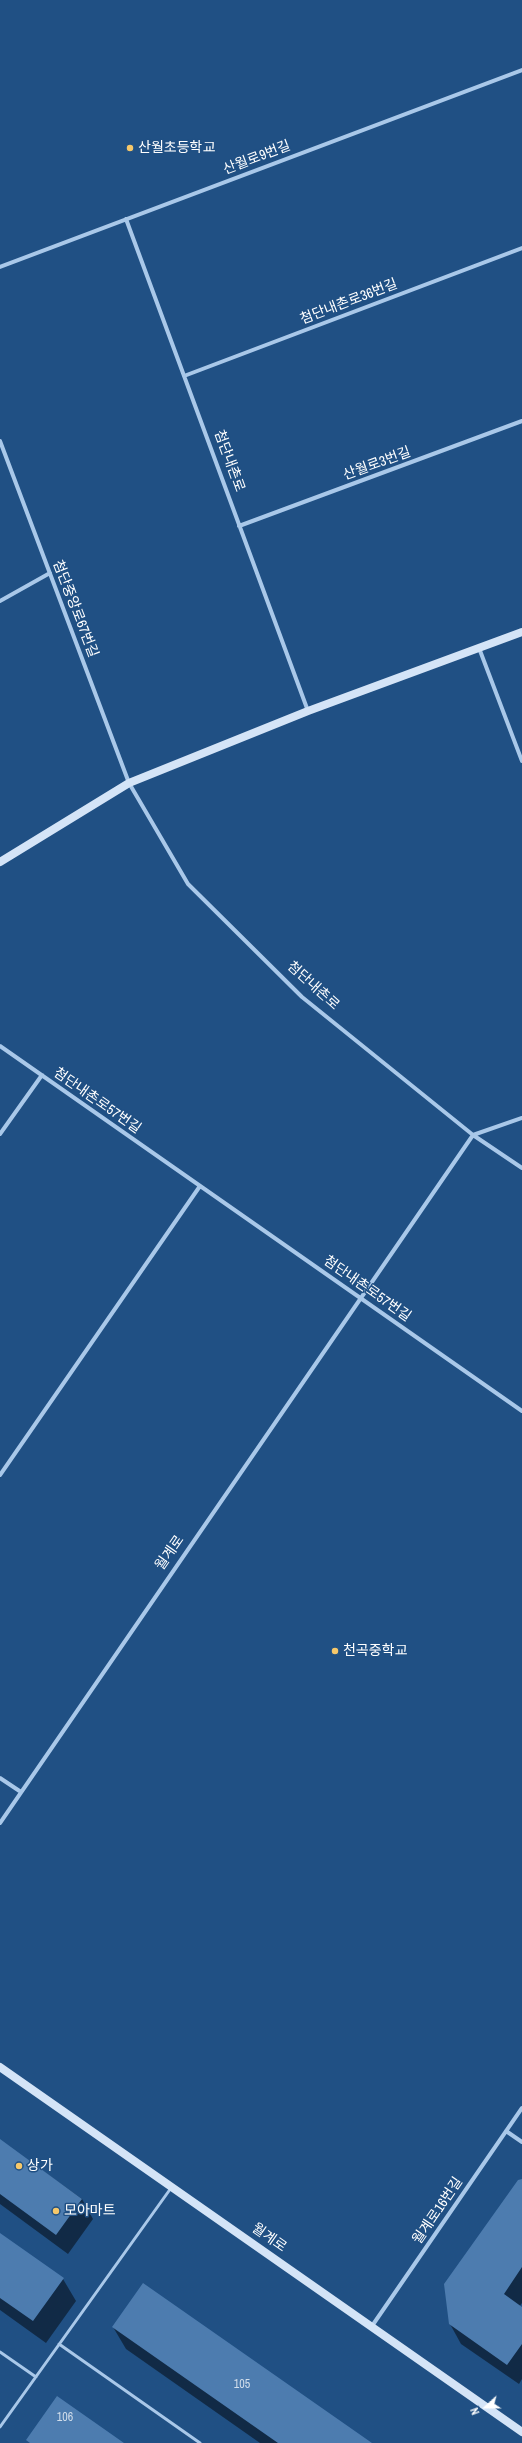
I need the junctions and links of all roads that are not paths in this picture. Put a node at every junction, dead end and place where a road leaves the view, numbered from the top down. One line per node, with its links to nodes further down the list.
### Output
1 (522, 70): 2 (street, 산월로9번길)
2 (126, 219): 4 (street, 산월로9번길); 5 (street, 첨단내촌로)
3 (522, 248): 5 (street, 첨단내촌로36번길)
4 (0, 267)
5 (184, 376): 8 (street, 첨단내촌로)
6 (522, 421): 8 (street, 산월로3번길)
7 (0, 441): 9 (street, 첨단중앙로67번길)
8 (239, 526): 13 (street, 첨단내촌로)
9 (50, 573): 10 (street); 15 (street, 첨단중앙로67번길)
10 (0, 601)
11 (522, 632): 12 (street)
12 (479, 648): 13 (street); 14 (street)
13 (308, 711): 15 (street)
14 (522, 761)
15 (129, 784): 16 (street); 21 (street, 첨단내촌로)
16 (0, 862)
17 (0, 1046): 18 (street, 첨단내촌로57번길)
18 (42, 1075): 20 (street, 첨단내촌로57번길); 23 (street, 첨단내촌로57번길)
19 (522, 1118): 21 (street)
20 (0, 1134)
21 (473, 1135): 22 (street, 첨단내촌로); 24 (street, 월계로)
22 (522, 1168)
23 (200, 1186): 24 (street, 첨단내촌로57번길); 26 (street)
24 (361, 1298): 25 (street, 첨단내촌로57번길); 28 (street, 월계로)
25 (522, 1411)
26 (0, 1475)
27 (0, 1778): 28 (street)
28 (21, 1792): 29 (street, 월계로)
29 (0, 1823)
30 (0, 2066): 34 (street, 월계로)
31 (522, 2108): 32 (street, 월계로16번길)
32 (506, 2131): 33 (street); 35 (street, 월계로16번길)
33 (522, 2142)
34 (173, 2186): 35 (street, 월계로); 36 (lane)
35 (372, 2326): 40 (street, 월계로)
36 (59, 2344): 38 (lane); 41 (lane)
37 (0, 2352): 38 (lane)
38 (36, 2377): 39 (lane)
39 (0, 2427)
40 (522, 2432)
41 (200, 2443)

